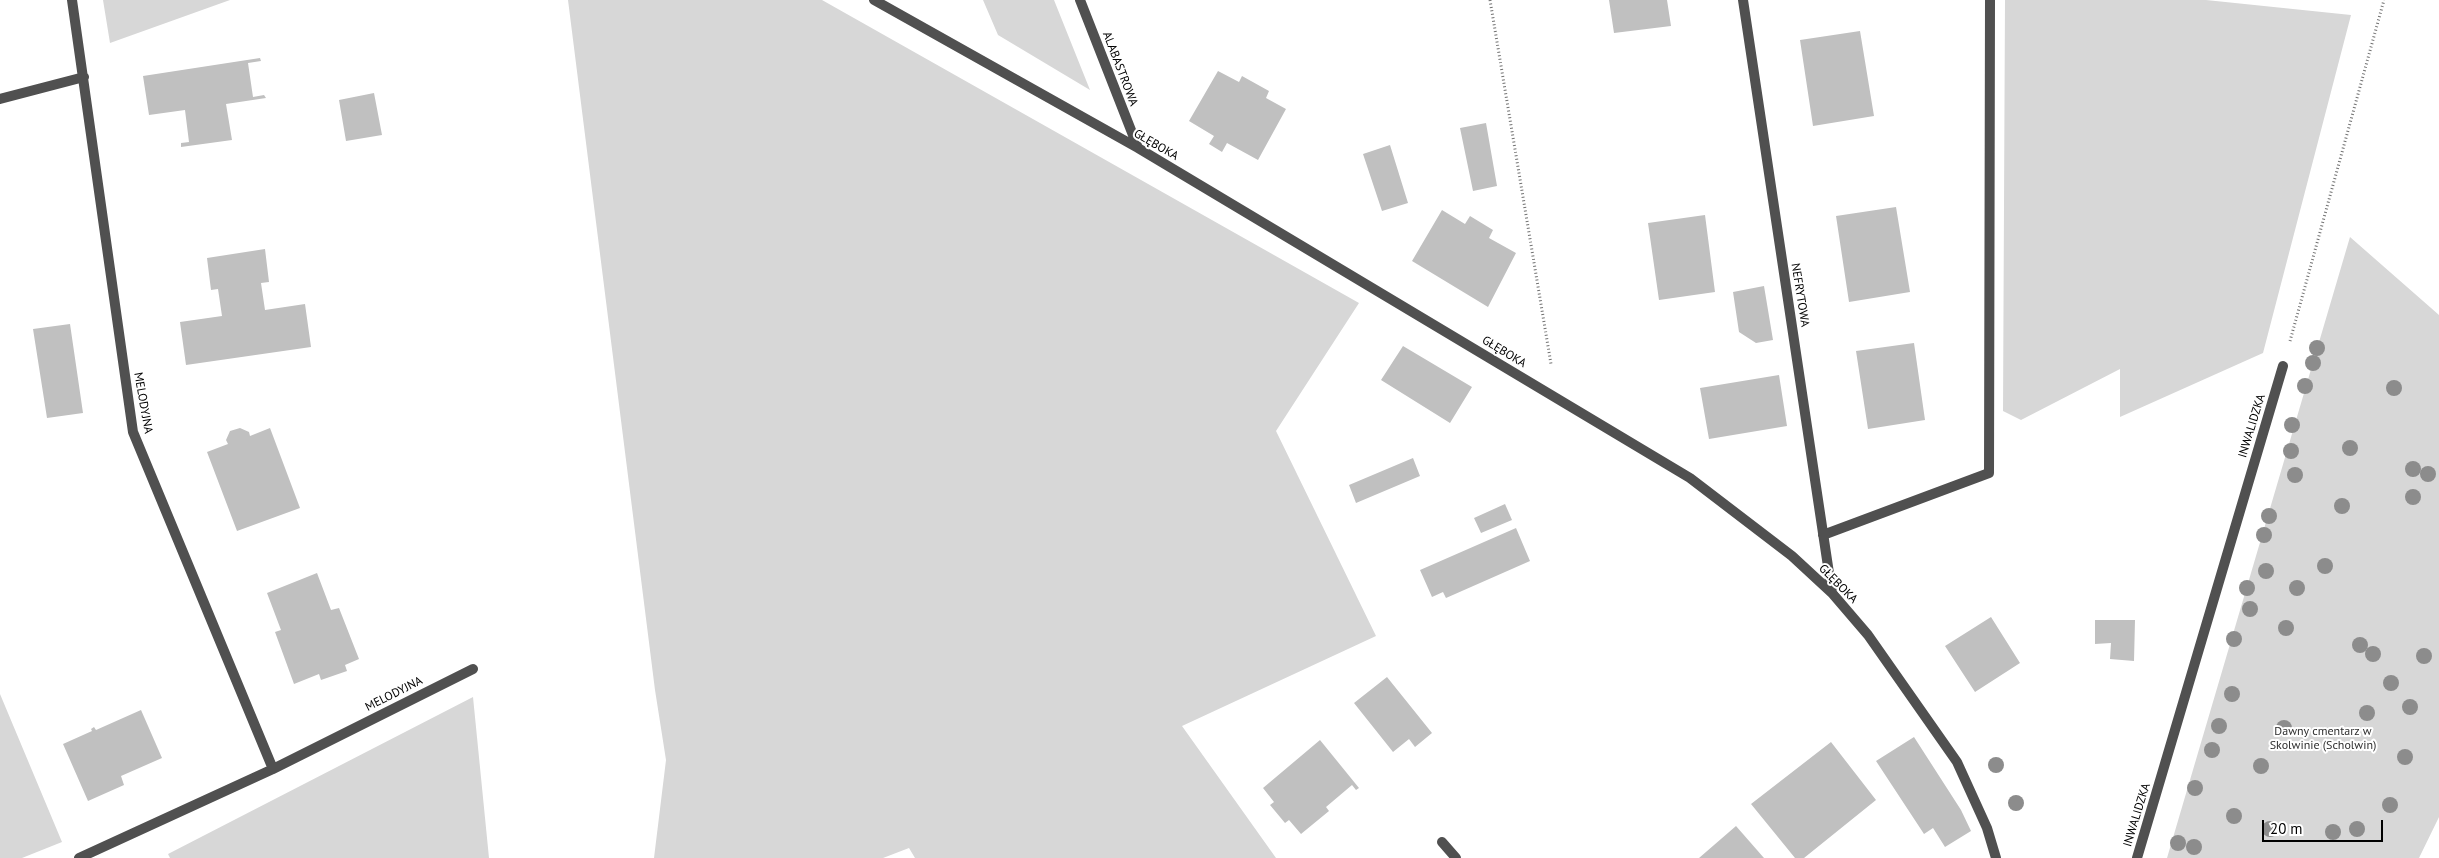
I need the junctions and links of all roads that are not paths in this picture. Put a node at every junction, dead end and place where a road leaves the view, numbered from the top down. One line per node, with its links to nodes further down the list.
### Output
1 (72, 0): 6 (street, MELODYJNA)
2 (874, 0): 8 (street, GŁĘBOKA)
3 (1080, 0): 8 (street, ALABASTROWA)
4 (1743, 0): 10 (street, NEFRYTOWA)
5 (1990, 0): 10 (street)
6 (84, 78): 7 (street); 13 (street, MELODYJNA)
7 (0, 99)
8 (1138, 148): 11 (street, GŁĘBOKA)
9 (2283, 366): 18 (street, INWALIDZKA)
10 (1823, 535): 11 (street, NEFRYTOWA)
11 (1832, 593): 17 (street, GŁĘBOKA)
12 (473, 669): 13 (street, MELODYJNA)
13 (273, 769): 15 (street, MELODYJNA)
14 (1442, 842): 16 (street)
15 (79, 858)
16 (1456, 858)
17 (1996, 858)
18 (2137, 858)

